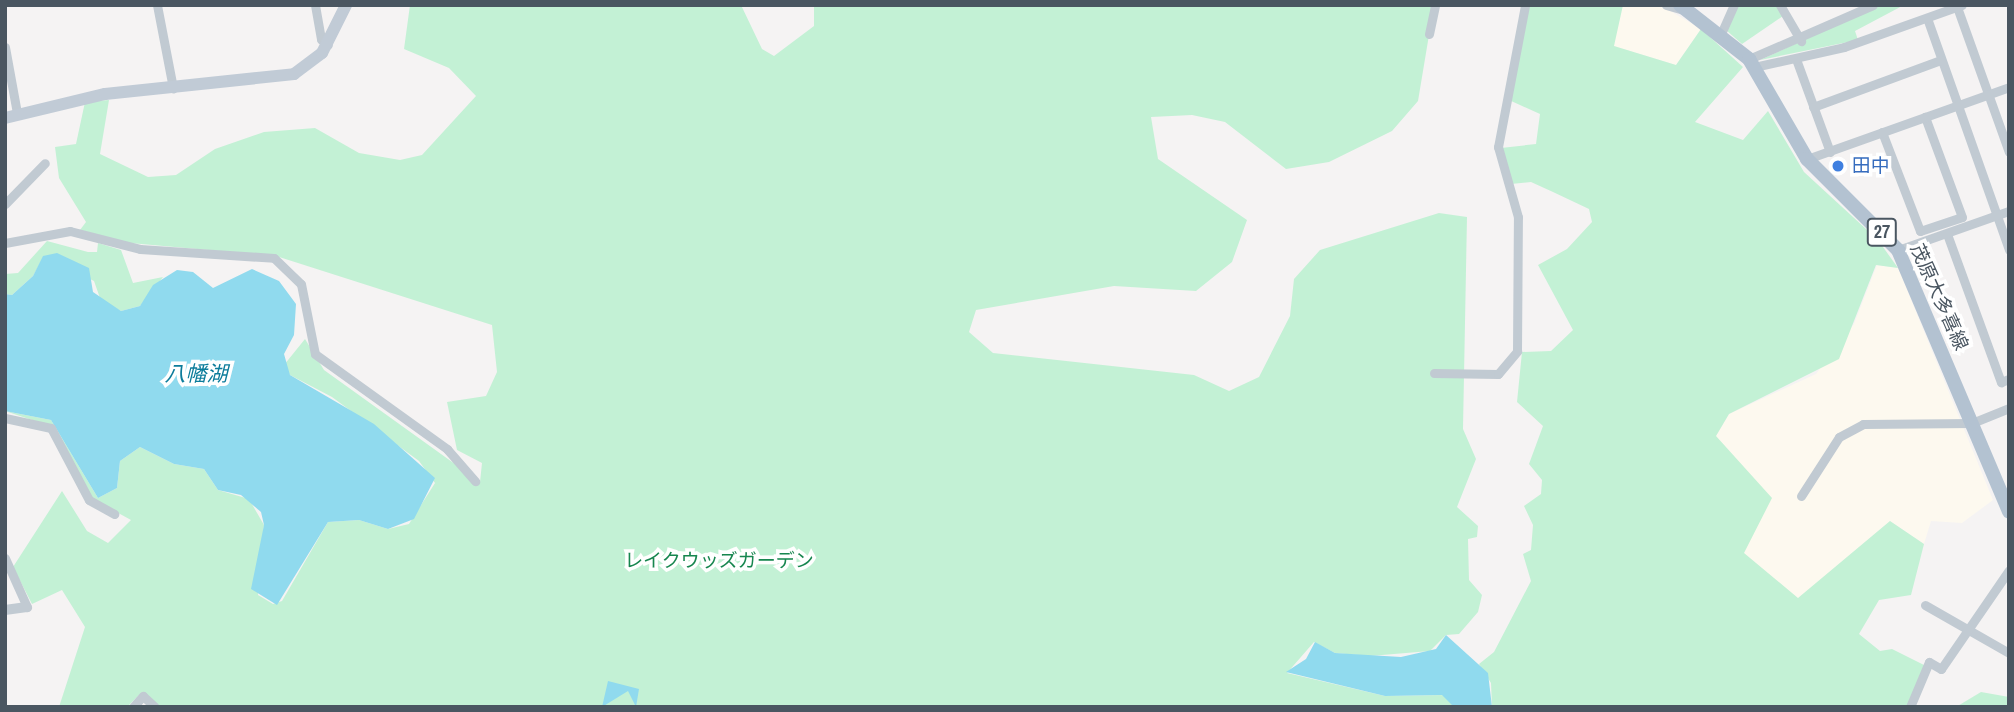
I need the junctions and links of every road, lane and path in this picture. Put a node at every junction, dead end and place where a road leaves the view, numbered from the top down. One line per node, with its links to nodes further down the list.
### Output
1 (157, 5): 21 (street)
2 (315, 5): 16 (street)
3 (346, 5): 16 (main road)
4 (1435, 5): 13 (street)
5 (1525, 5): 40 (street)
6 (1666, 5): 11 (street)
7 (1734, 5): 14 (street)
8 (1780, 5): 15 (street)
9 (1873, 5): 15 (street)
10 (1960, 6): 12 (street); 23 (street)
11 (1684, 8): 14 (main road, 茂原大多喜線 / 27)
12 (1927, 18): 18 (street); 19 (street)
13 (1429, 34)
14 (1720, 36): 20 (main road, 茂原大多喜線 / 27)
15 (1801, 41): 20 (street)
16 (328, 45): 21 (main road)
17 (5, 47): 26 (street)
18 (1796, 59): 20 (street); 25 (street)
19 (1941, 60): 24 (street); 25 (street)
20 (1751, 63): 31 (main road, 茂原大多喜線 / 27)
21 (173, 88): 26 (main road)
22 (2009, 88): 23 (street)
23 (1988, 95): 24 (street); 30 (street)
24 (1958, 106): 27 (street); 35 (street)
25 (1813, 107): 29 (street)
26 (11, 116)
27 (1925, 117): 28 (street); 28 (street)
28 (1882, 132): 29 (street)
29 (1830, 152): 31 (street)
30 (2009, 152)
31 (1807, 159): 38 (main road, 茂原大多喜線 / 27)
32 (45, 163): 33 (street)
33 (5, 204)
34 (2009, 211): 35 (street)
35 (1997, 215): 36 (street); 39 (street)
36 (1947, 234): 38 (street); 41 (street)
37 (5, 243): 45 (street)
38 (1898, 250): 44 (main road, 茂原大多喜線 / 27)
39 (2009, 250)
40 (1434, 373)
41 (2009, 380)
42 (2009, 408): 44 (street)
43 (5, 418): 48 (street)
44 (1972, 423): 46 (street); 47 (main road, 茂原大多喜線 / 27)
45 (475, 481)
46 (1801, 496)
47 (2009, 510)
48 (114, 514)
49 (5, 558): 52 (street)
50 (2009, 570): 54 (street)
51 (1925, 605): 54 (street)
52 (27, 607): 53 (street)
53 (5, 610)
54 (1967, 630): 55 (street); 58 (street)
55 (2009, 653)
56 (133, 707): 57 (street)
57 (155, 707)
58 (1910, 707)

